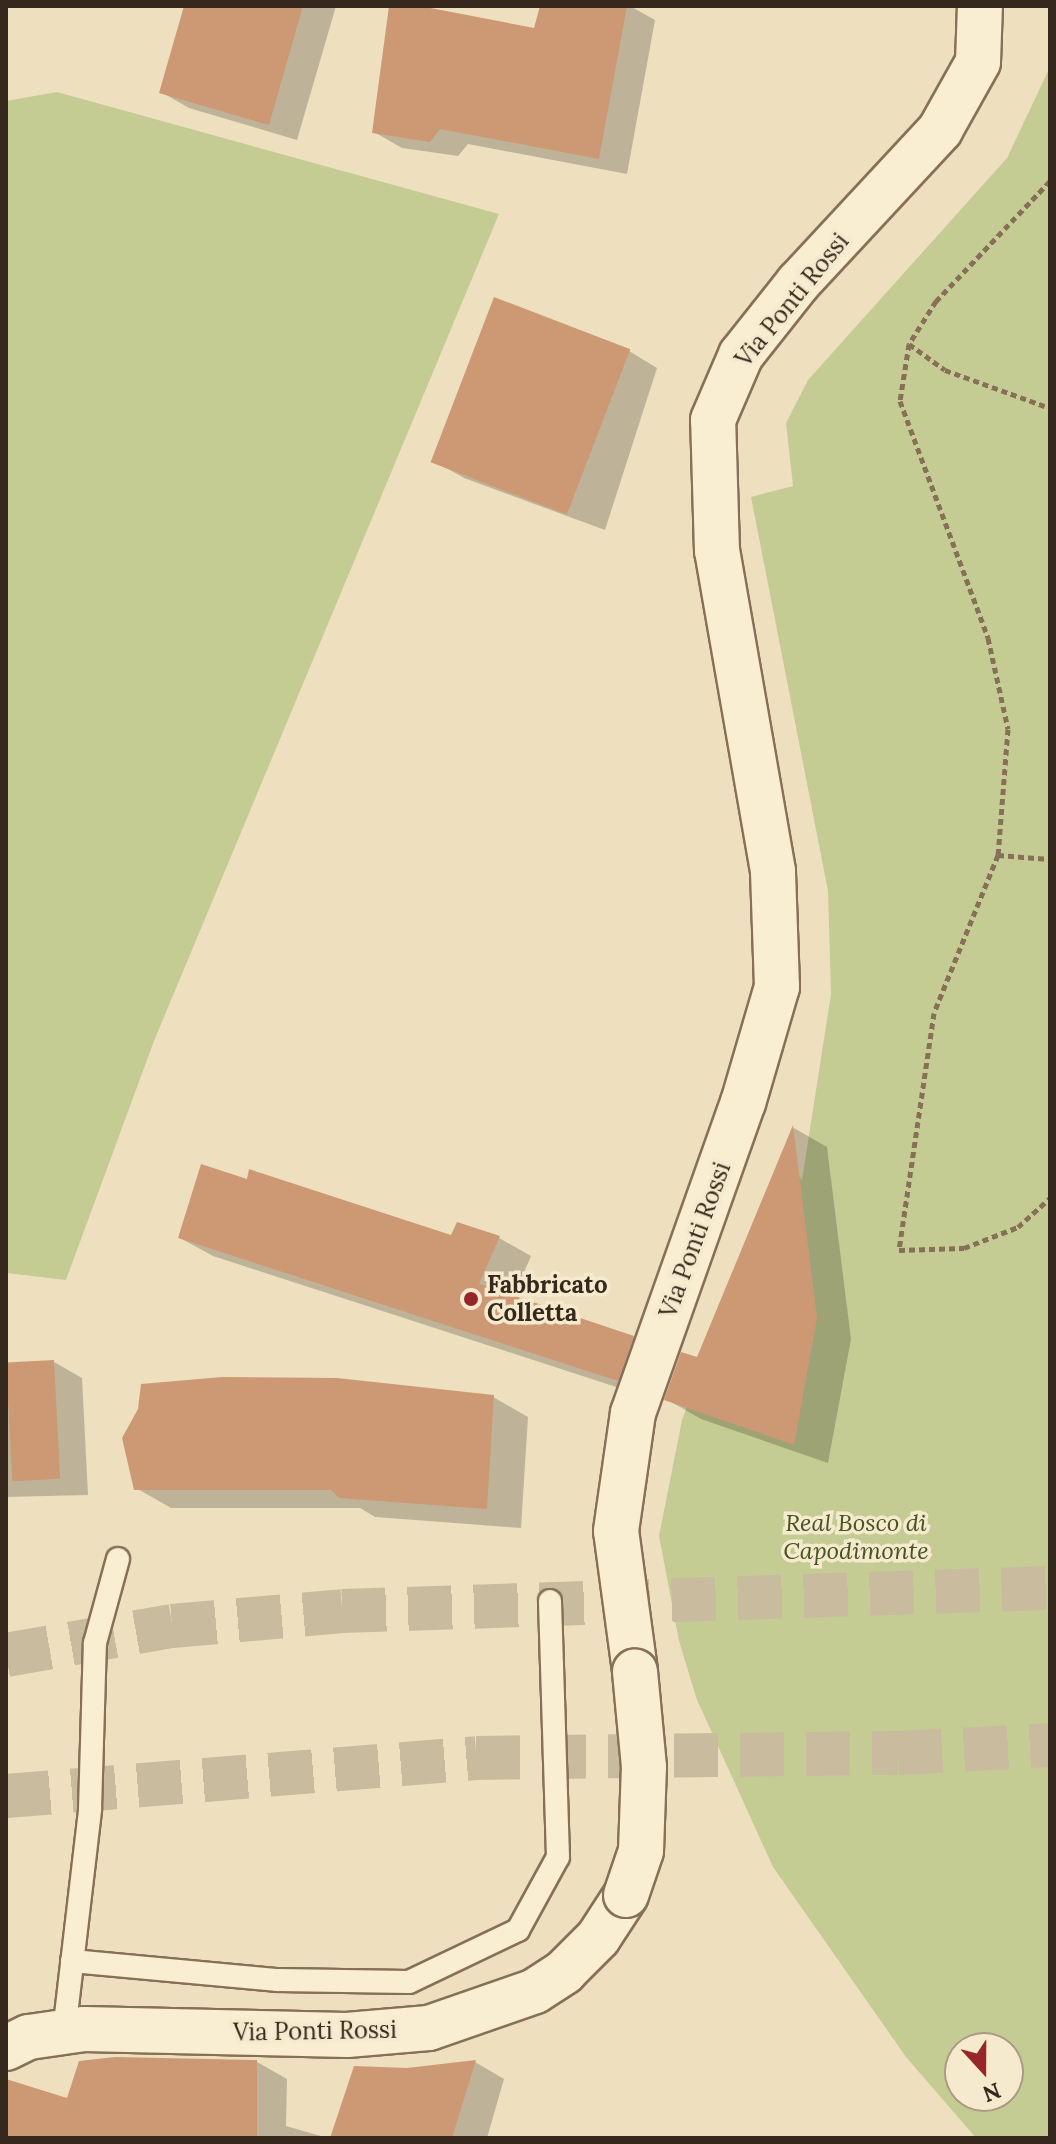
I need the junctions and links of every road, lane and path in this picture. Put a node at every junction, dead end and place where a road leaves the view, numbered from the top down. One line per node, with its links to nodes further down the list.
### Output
1 (980, 6): 11 (street, Via Ponti Rossi, bridge)
2 (1050, 181): 3 (path)
3 (909, 344): 4 (path); 5 (path)
4 (1050, 408)
5 (998, 855): 6 (path); 7 (path)
6 (1050, 859)
7 (1050, 1198)
8 (118, 1559): 10 (lane)
9 (550, 1601): 10 (lane)
10 (72, 1961): 11 (lane)
11 (64, 2032): 12 (street, Via Ponti Rossi)
12 (6, 2048)

